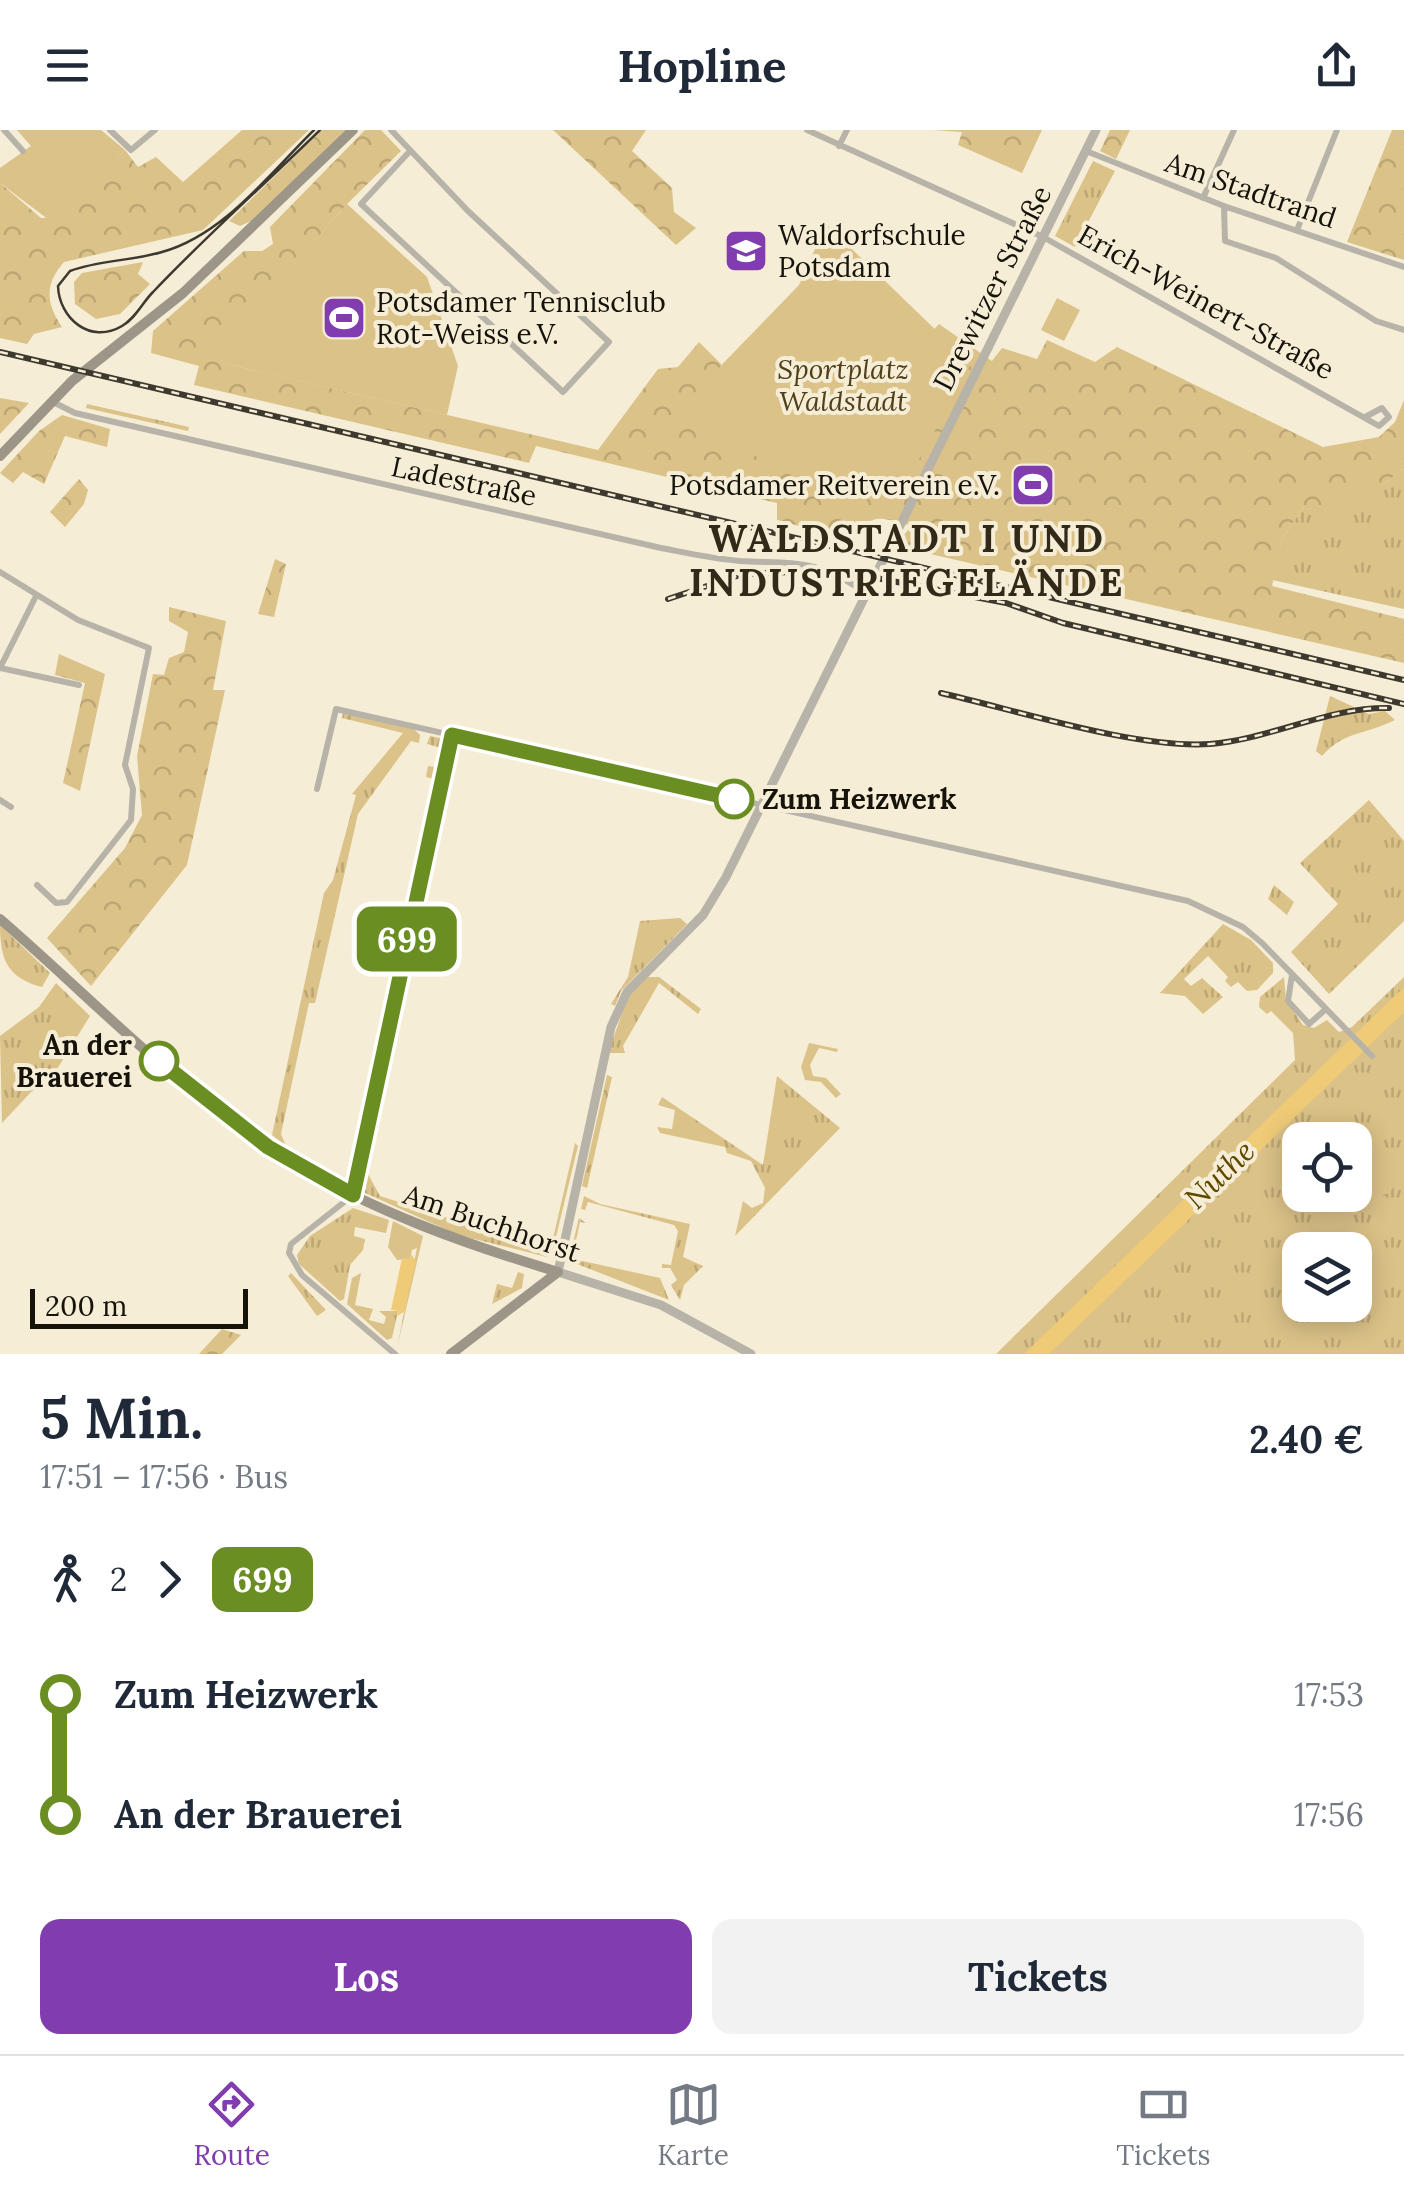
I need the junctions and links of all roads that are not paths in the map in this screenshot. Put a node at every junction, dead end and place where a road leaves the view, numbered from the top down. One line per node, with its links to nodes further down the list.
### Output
1 (4, 130): 13 (street)
2 (110, 130): 3 (street)
3 (156, 130)
4 (353, 130): 21 (main road)
5 (390, 130): 14 (street)
6 (807, 130): 11 (street, Erich-Weinert-Straße)
7 (847, 130): 11 (street)
8 (1096, 130): 12 (street, Drewitzer Straße)
9 (1234, 130): 15 (street)
10 (1337, 130): 17 (street)
11 (839, 146): 18 (street, Erich-Weinert-Straße)
12 (1086, 151): 15 (street, Am Stadtrand); 18 (street, Drewitzer Straße)
13 (23, 152)
14 (410, 152): 14 (street)
15 (1203, 198): 16 (street, Am Stadtrand)
16 (1224, 206): 17 (street, Am Stadtrand); 20 (street)
17 (1297, 230): 19 (street, Am Stadtrand)
18 (1043, 237): 22 (street, Erich-Weinert-Straße); 25 (street, Drewitzer Straße)
19 (1404, 267)
20 (1404, 330)
21 (52, 401): 23 (main road); 25 (street, Ladestraße)
22 (1365, 417)
23 (0, 456)
24 (0, 572): 26 (street)
25 (866, 594): 32 (street, Drewitzer Straße)
26 (35, 598): 27 (street); 34 (street)
27 (0, 668): 28 (street)
28 (79, 685)
29 (452, 735): 30 (street); 32 (street); 39 (street)
30 (318, 789)
31 (0, 800): 33 (street)
32 (761, 806): 36 (street); 40 (street, Drewitzer Straße)
33 (11, 807)
34 (37, 885)
35 (0, 920): 39 (main road, Am Buchhorst)
36 (1292, 974): 37 (street); 37 (street)
37 (1326, 1009): 38 (street)
38 (1372, 1056)
39 (353, 1195): 40 (main road, Am Buchhorst); 41 (street)
40 (558, 1272): 42 (main road); 43 (street, Am Buchhorst)
41 (395, 1354)
42 (451, 1354)
43 (751, 1354)

